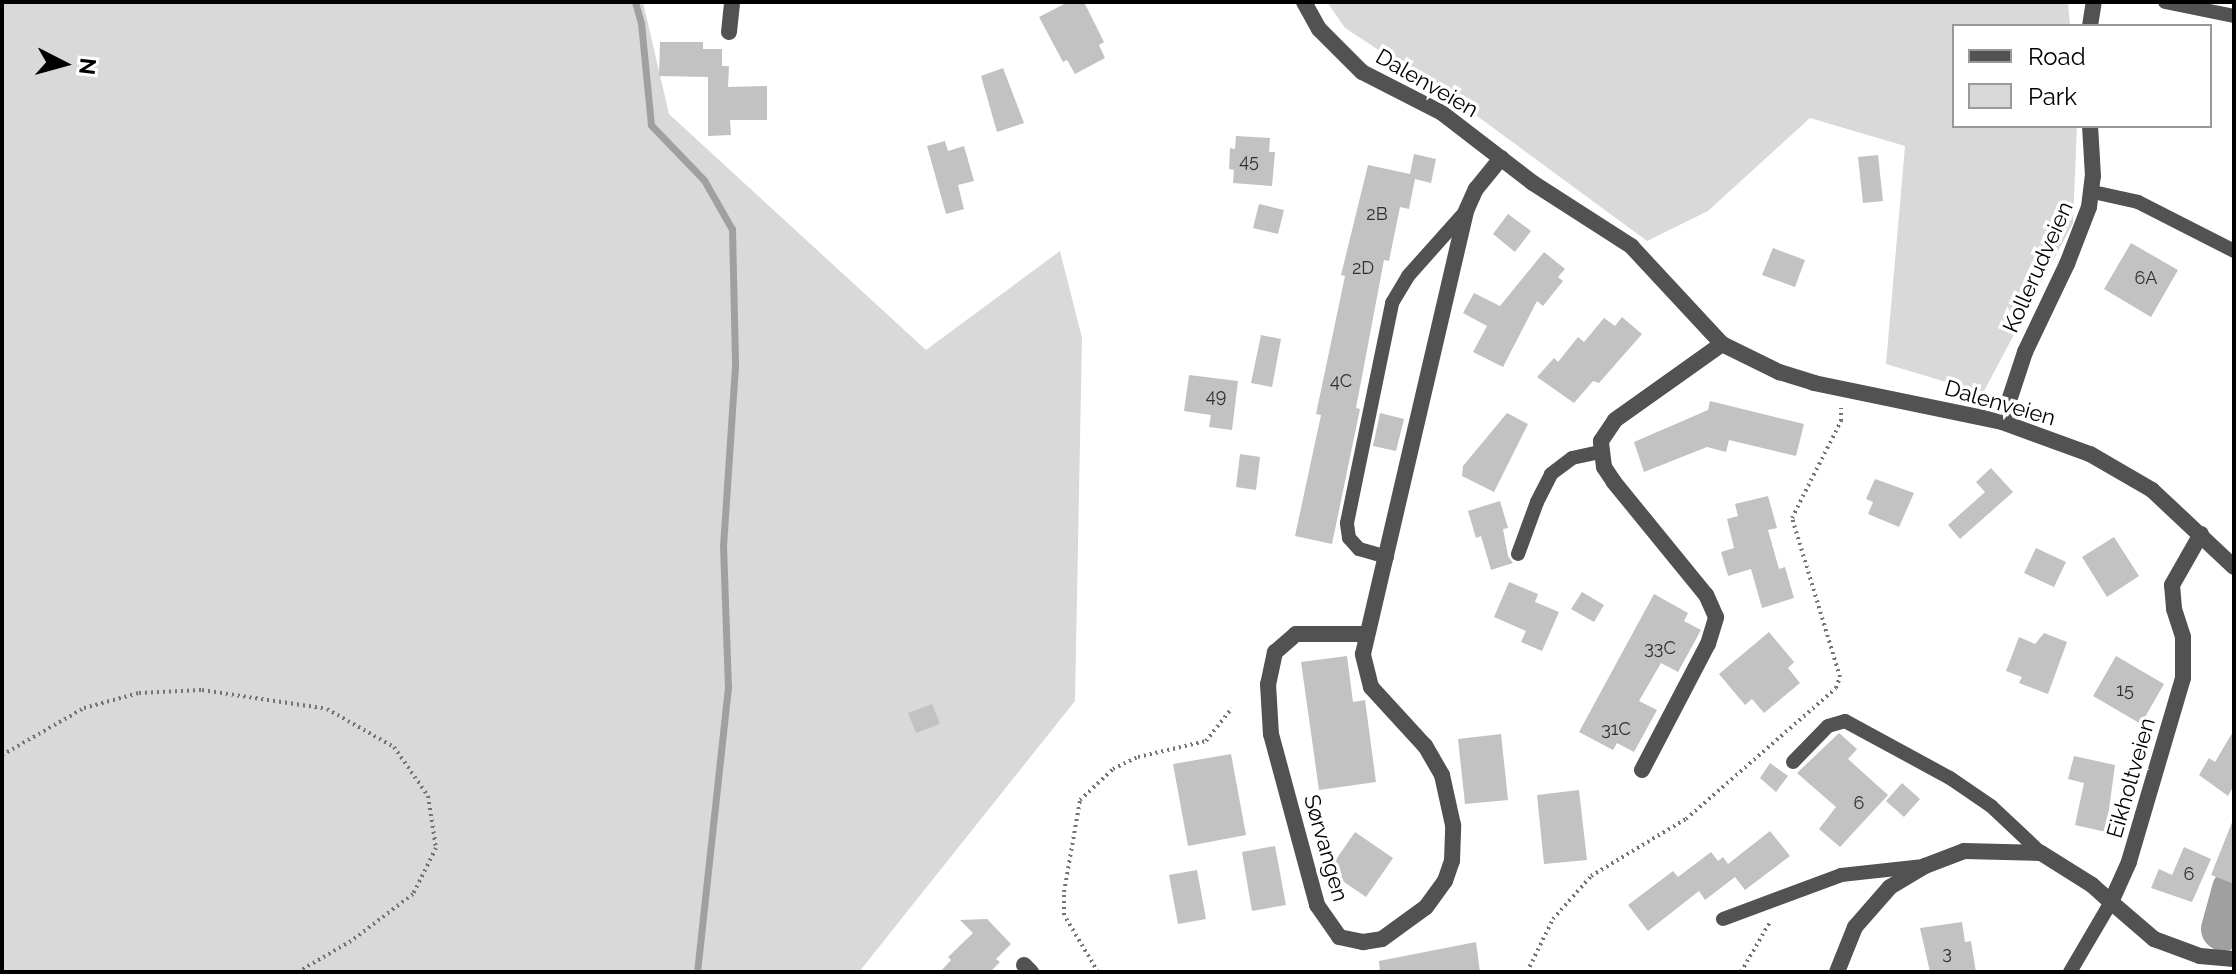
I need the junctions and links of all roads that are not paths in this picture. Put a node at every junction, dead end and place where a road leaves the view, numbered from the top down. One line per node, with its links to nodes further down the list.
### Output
1 (732, 2): 7 (street)
2 (1304, 2): 9 (street, Dalenveien)
3 (2094, 2): 6 (street)
4 (2165, 2): 5 (lane)
5 (2234, 16)
6 (2090, 24)
7 (729, 32)
8 (2090, 128): 10 (street, Kollerudveien)
9 (1501, 158): 11 (street, Sørvangen); 13 (street, Dalenveien)
10 (2093, 192): 12 (lane); 14 (street, Kollerudveien)
11 (1466, 211): 18 (street, Sørvangen); 18 (lane)
12 (2234, 251)
13 (1722, 344): 14 (street, Dalenveien); 15 (street)
14 (2002, 422): 16 (street, Dalenveien)
15 (1600, 452): 17 (lane); 22 (street)
16 (2201, 534): 19 (street, Dalenveien); 25 (street, Eikholtveien)
17 (1518, 554)
18 (1387, 557): 20 (street, Sørvangen)
19 (2234, 567)
20 (1367, 634): 20 (street, Sørvangen)
21 (1793, 762): 23 (lane)
22 (1642, 770)
23 (2041, 853): 24 (street); 25 (street)
24 (1925, 866): 26 (lane); 28 (street)
25 (2111, 902): 27 (street); 29 (lane)
26 (1723, 919)
27 (2234, 959)
28 (1837, 972)
29 (2070, 972)

